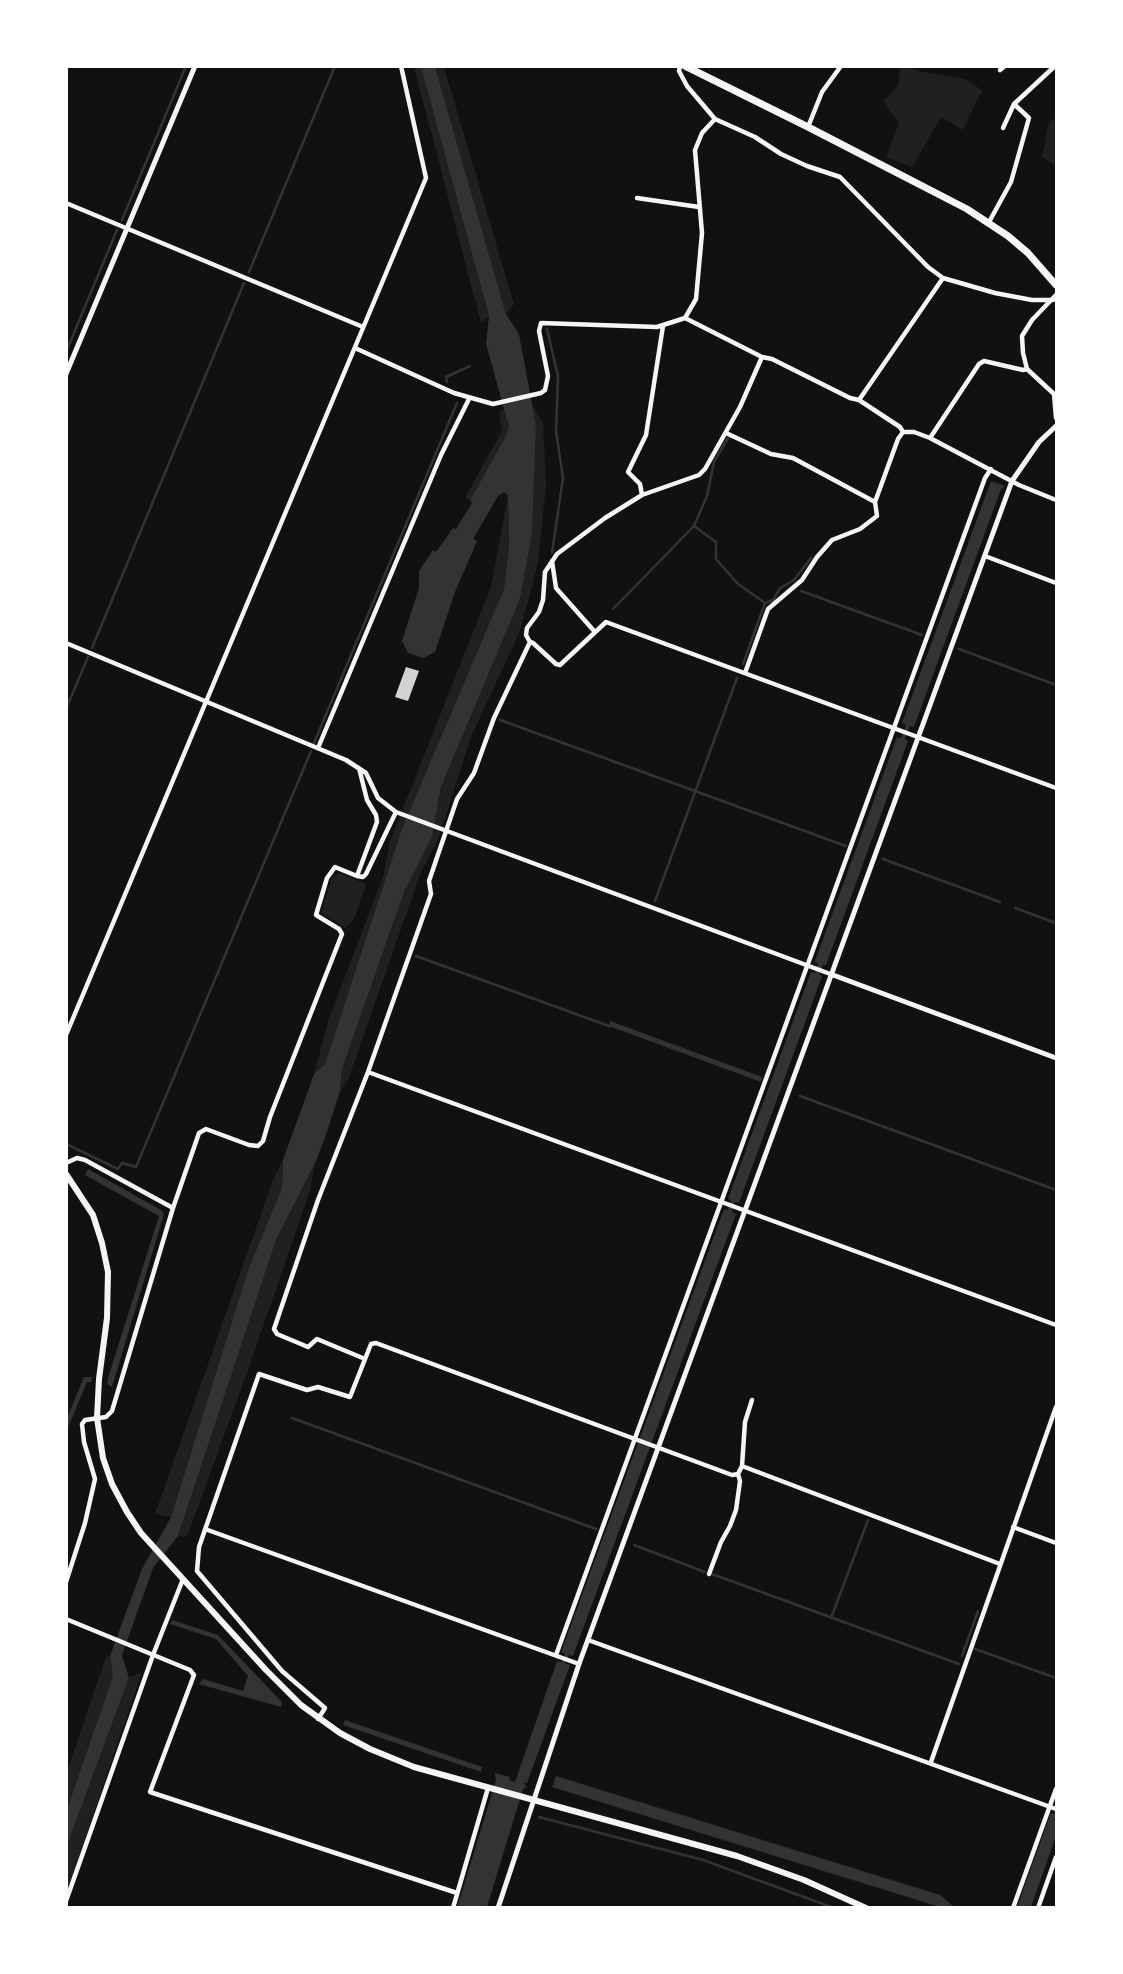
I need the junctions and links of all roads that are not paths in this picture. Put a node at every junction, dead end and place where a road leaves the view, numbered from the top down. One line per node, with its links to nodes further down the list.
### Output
1 (195, 66): 14 (street)
2 (401, 66): 20 (street)
3 (682, 66): 7 (street); 8 (main road)
4 (841, 66): 8 (street)
5 (1055, 66): 6 (street)
6 (1014, 104): 9 (street); 13 (street)
7 (715, 119): 12 (street); 15 (street)
8 (808, 127): 13 (main road)
9 (1003, 128)
10 (638, 198): 12 (street)
11 (66, 203): 14 (street)
12 (699, 206): 18 (street)
13 (989, 222): 16 (main road)
14 (128, 228): 20 (street); 24 (street)
15 (943, 278): 17 (street); 26 (street)
16 (1056, 285)
17 (1055, 298): 23 (street)
18 (685, 318): 19 (street); 22 (street)
19 (663, 326): 25 (street); 34 (street)
20 (363, 327): 21 (street)
21 (355, 348): 25 (street); 44 (street)
22 (762, 357): 26 (street); 30 (street)
23 (1027, 369): 27 (street); 31 (street)
24 (66, 374)
25 (468, 399): 47 (street)
26 (859, 400): 29 (street)
27 (1056, 418)
28 (1056, 426): 33 (street)
29 (903, 432): 31 (street); 36 (street)
30 (726, 433): 34 (street); 36 (street)
31 (930, 438): 32 (street)
32 (991, 469): 33 (street); 45 (street)
33 (1012, 481): 35 (street); 37 (street)
34 (642, 495): 38 (street)
35 (1056, 500)
36 (875, 502): 43 (street)
37 (985, 556): 39 (street); 46 (street)
38 (552, 561): 40 (street); 41 (street)
39 (1056, 583)
40 (594, 632): 41 (street); 43 (street)
41 (530, 642): 51 (street)
42 (66, 643): 44 (street)
43 (745, 673): 45 (street)
44 (206, 701): 47 (street); 55 (street)
45 (894, 728): 46 (street); 53 (street)
46 (919, 737): 49 (street); 54 (street)
47 (318, 748): 48 (street)
48 (359, 767): 50 (street); 52 (street)
49 (1056, 788)
50 (397, 812): 51 (street); 52 (street)
51 (445, 830): 53 (street); 57 (street)
52 (357, 876): 61 (street)
53 (808, 965): 54 (street); 60 (street)
54 (832, 975): 56 (street); 62 (street)
55 (66, 1035)
56 (1056, 1058)
57 (368, 1072): 60 (street); 64 (street)
58 (66, 1163): 61 (street)
59 (66, 1174): 67 (main road)
60 (722, 1201): 62 (street); 68 (street)
61 (173, 1208): 67 (street)
62 (745, 1210): 63 (street); 69 (street)
63 (1056, 1325)
64 (365, 1359): 68 (street); 73 (street)
65 (752, 1400): 70 (street)
66 (1056, 1407): 72 (street)
67 (97, 1418): 77 (main road); 78 (street)
68 (636, 1439): 69 (street); 82 (street)
69 (656, 1446): 71 (street); 80 (street)
70 (742, 1466): 71 (street); 75 (street)
71 (738, 1474): 76 (street)
72 (1013, 1527): 74 (street); 75 (street)
73 (205, 1529): 82 (street); 84 (street)
74 (1056, 1543)
75 (1000, 1564): 85 (street)
76 (709, 1574)
77 (183, 1578): 81 (street); 84 (main road)
78 (66, 1582)
79 (66, 1619): 81 (street)
80 (588, 1640): 83 (street); 85 (street)
81 (153, 1655): 92 (street); 93 (street)
82 (556, 1655): 83 (street)
83 (579, 1664): 88 (street)
84 (318, 1719): 86 (main road)
85 (930, 1762): 89 (street)
86 (488, 1788): 88 (main road); 92 (street)
87 (1056, 1789): 89 (street)
88 (528, 1799): 95 (street); 96 (main road)
89 (1050, 1807): 90 (street); 97 (street)
90 (1056, 1810)
91 (1056, 1857): 98 (street)
92 (457, 1893): 94 (street)
93 (66, 1901)
94 (453, 1908)
95 (498, 1908)
96 (866, 1908)
97 (1013, 1908)
98 (1038, 1908)

